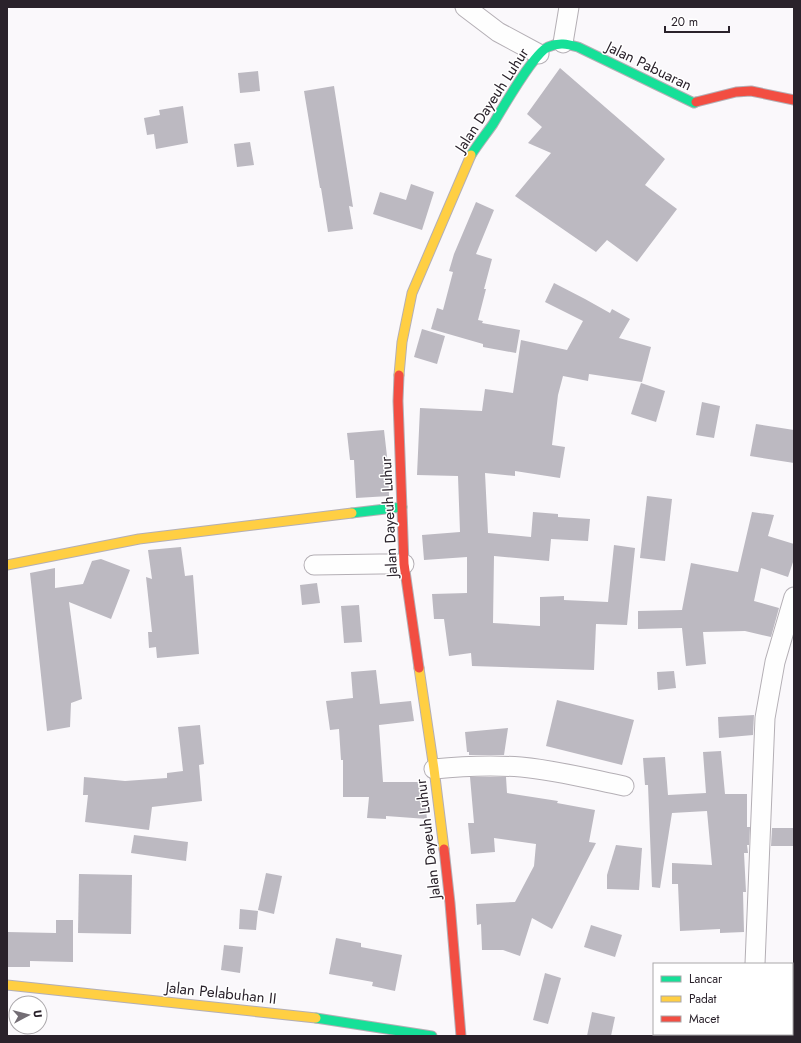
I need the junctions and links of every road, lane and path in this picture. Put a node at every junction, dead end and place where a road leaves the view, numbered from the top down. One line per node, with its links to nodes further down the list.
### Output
1 (465, 7): 4 (street)
2 (569, 7): 3 (street)
3 (563, 43): 4 (street, Jalan Dayeuh Luhur); 5 (street, Jalan Pabuaran)
4 (539, 54): 6 (street, Jalan Dayeuh Luhur)
5 (794, 100)
6 (402, 507): 7 (street, Jalan Dayeuh Luhur); 8 (street)
7 (404, 564): 9 (street); 11 (street, Jalan Dayeuh Luhur)
8 (7, 565)
9 (314, 565)
10 (794, 597): 13 (street)
11 (434, 769): 12 (street); 16 (street, Jalan Dayeuh Luhur)
12 (624, 786)
13 (755, 963)
14 (7, 985): 15 (street, Jalan Pelabuhan II)
15 (432, 1036)
16 (461, 1036)

